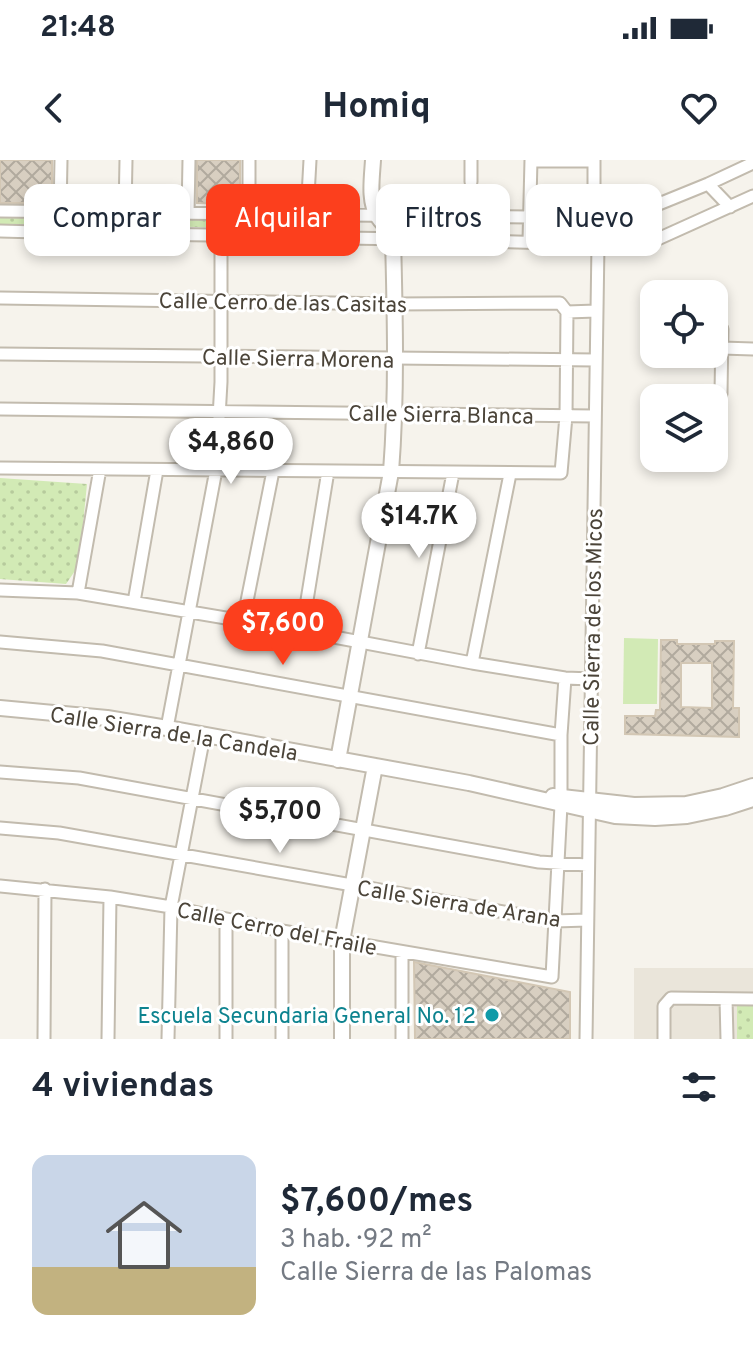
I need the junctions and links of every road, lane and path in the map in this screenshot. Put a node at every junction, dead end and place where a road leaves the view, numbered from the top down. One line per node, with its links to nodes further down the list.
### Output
1 (61, 160): 12 (street)
2 (126, 160): 13 (street)
3 (189, 160): 14 (street)
4 (249, 160): 15 (street)
5 (310, 160): 16 (street)
6 (373, 160): 25 (street)
7 (471, 160): 11 (street)
8 (531, 160): 9 (street); 17 (street)
9 (594, 161): 18 (street, Calle Sierra de los Micos)
10 (753, 163): 19 (street)
11 (471, 182)
12 (61, 184)
13 (126, 184)
14 (189, 184)
15 (249, 184)
16 (309, 184)
17 (530, 184)
18 (595, 184)
19 (708, 184): 21 (street); 22 (street)
20 (753, 196): 22 (street)
21 (662, 203)
22 (730, 207): 28 (street)
23 (0, 211): 24 (street)
24 (24, 211)
25 (376, 212)
26 (0, 231): 27 (street)
27 (206, 236)
28 (662, 236)
29 (221, 256): 33 (street)
30 (394, 256): 34 (street)
31 (598, 256): 36 (street, Calle Sierra de los Micos)
32 (0, 298): 33 (street, Calle Cerro de las Casitas)
33 (221, 301): 34 (street, Calle Cerro de las Casitas); 40 (street)
34 (395, 304): 35 (street, Calle Cerro de las Casitas); 41 (street)
35 (566, 309): 36 (street, Calle Cerro de las Casitas); 42 (street)
36 (596, 311): 43 (street, Calle Sierra de los Micos)
37 (728, 348): 38 (street)
38 (753, 349)
39 (0, 354): 40 (street, Calle Sierra Morena)
40 (221, 357): 41 (street, Calle Sierra Morena); 45 (street)
41 (395, 359): 42 (street, Calle Sierra Morena); 46 (street)
42 (567, 360): 43 (street, Calle Sierra Morena); 47 (street)
43 (595, 360): 48 (street, Calle Sierra de los Micos)
44 (0, 409): 45 (street, Calle Sierra Blanca)
45 (221, 412): 46 (street, Calle Sierra Blanca); 52 (street)
46 (394, 413): 47 (street, Calle Sierra Blanca); 55 (street)
47 (566, 416): 48 (street, Calle Sierra Blanca); 57 (street)
48 (594, 416): 70 (street, Calle Sierra de los Micos)
49 (0, 468): 50 (street)
50 (100, 469): 51 (street); 59 (street)
51 (157, 470): 52 (street); 60 (street)
52 (216, 470): 53 (street); 61 (street)
53 (273, 471): 54 (street); 62 (street)
54 (328, 471): 55 (street); 63 (street)
55 (391, 472): 56 (street); 65 (street)
56 (453, 473): 57 (street); 66 (street)
57 (510, 474): 67 (street)
58 (0, 590): 59 (street)
59 (78, 593): 60 (street)
60 (134, 602): 61 (street)
61 (188, 612): 62 (street); 68 (street)
62 (243, 621): 63 (street)
63 (302, 631): 65 (street)
64 (0, 642): 68 (street)
65 (359, 642): 66 (street); 71 (street)
66 (418, 654): 67 (street)
67 (472, 663): 69 (street)
68 (179, 665): 71 (street); 73 (street)
69 (565, 678): 70 (street); 74 (street)
70 (592, 679): 83 (street, Calle Sierra de los Micos)
71 (350, 698): 74 (street); 76 (street)
72 (0, 708): 73 (street, Calle Sierra de la Candela)
73 (167, 728): 75 (street, Calle Sierra de la Candela)
74 (561, 735): 82 (street)
75 (204, 736): 76 (street, Calle Sierra de la Candela); 80 (street)
76 (338, 760): 77 (street, Calle Sierra de la Candela)
77 (375, 766): 82 (street, Calle Sierra de la Candela); 86 (street)
78 (0, 772): 80 (street)
79 (753, 786): 84 (street)
80 (192, 799): 86 (street); 87 (street)
81 (753, 799): 84 (street)
82 (561, 801): 83 (street, Calle Sierra de la Candela); 88 (street)
83 (588, 806): 84 (street, Calle Sierra de la Candela); 89 (street, Calle Sierra de los Micos)
84 (687, 810)
85 (0, 828): 87 (street, Calle Sierra de Arana)
86 (363, 830): 88 (street); 91 (street)
87 (181, 854): 91 (street, Calle Sierra de Arana); 94 (street)
88 (557, 864): 89 (street); 97 (street)
89 (587, 865): 96 (street, Calle Sierra de los Micos)
90 (0, 886): 92 (street, Calle Cerro del Fraile)
91 (351, 886): 97 (street, Calle Sierra de Arana); 99 (street)
92 (45, 889): 93 (street, Calle Cerro del Fraile); 103 (street)
93 (110, 897): 94 (street, Calle Cerro del Fraile); 104 (street)
94 (171, 907): 95 (street, Calle Cerro del Fraile); 105 (street)
95 (226, 919): 98 (street, Calle Cerro del Fraile); 106 (street)
96 (587, 920): 97 (street, Calle Sierra de Arana); 110 (street, Calle Sierra de los Micos)
97 (555, 921): 100 (street, Calle Cerro del Fraile)
98 (282, 931): 99 (street, Calle Cerro del Fraile); 107 (street)
99 (342, 941): 100 (street, Calle Cerro del Fraile); 108 (street)
100 (402, 952): 109 (street)
101 (726, 999): 102 (street); 111 (street); 112 (street)
102 (753, 999)
103 (44, 1039)
104 (108, 1039)
105 (168, 1039)
106 (226, 1039)
107 (282, 1039)
108 (342, 1039)
109 (402, 1039)
110 (586, 1039)
111 (664, 1039)
112 (727, 1039)

